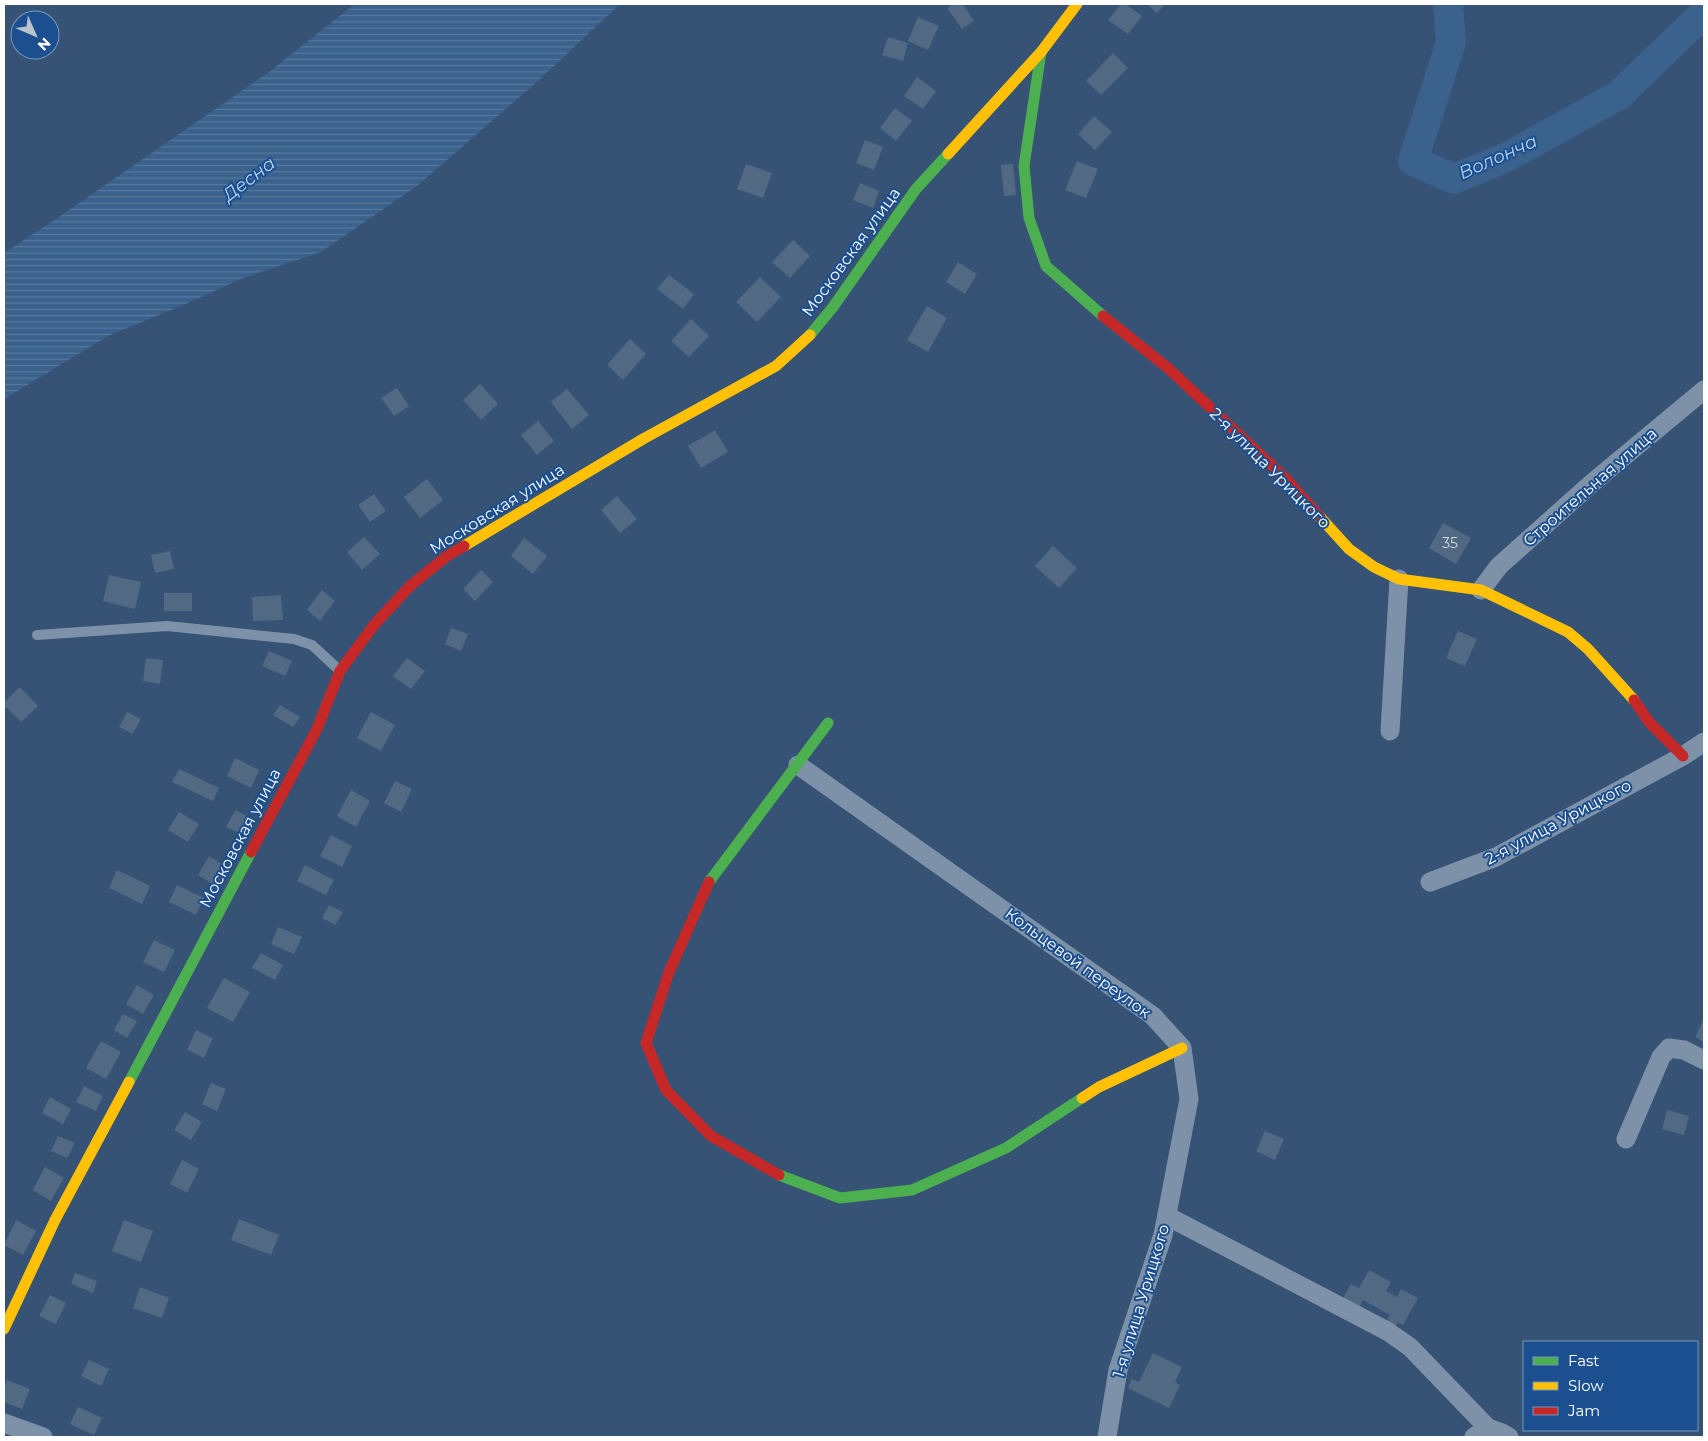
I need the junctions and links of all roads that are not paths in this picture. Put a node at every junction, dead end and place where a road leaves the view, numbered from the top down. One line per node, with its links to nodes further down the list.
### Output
1 (1077, 4): 2 (street, Московская улица)
2 (1041, 52): 4 (street, 2-я улица Урицкого); 7 (street, Московская улица)
3 (1704, 390): 5 (street, Строительная улица)
4 (1400, 579): 5 (street, 2-я улица Урицкого); 9 (street)
5 (1481, 590): 11 (street, 2-я улица Урицкого)
6 (37, 635): 7 (lane)
7 (340, 671): 18 (street, Московская улица)
8 (828, 724): 12 (street)
9 (1390, 731)
10 (1704, 742): 11 (street, 2-я улица Урицкого)
11 (1683, 756): 13 (street, 2-я улица Урицкого)
12 (798, 765): 14 (street, Кольцевой переулок); 14 (street)
13 (1430, 882)
14 (1182, 1048): 17 (street, 1-я улица Урицкого)
15 (1704, 1060): 16 (street)
16 (1626, 1139)
17 (1167, 1216): 20 (street); 22 (street, 1-я улица Урицкого)
18 (6, 1317)
19 (4, 1423): 21 (street)
20 (1481, 1433): 23 (street)
21 (43, 1437)
22 (1106, 1437)
23 (1509, 1437)

